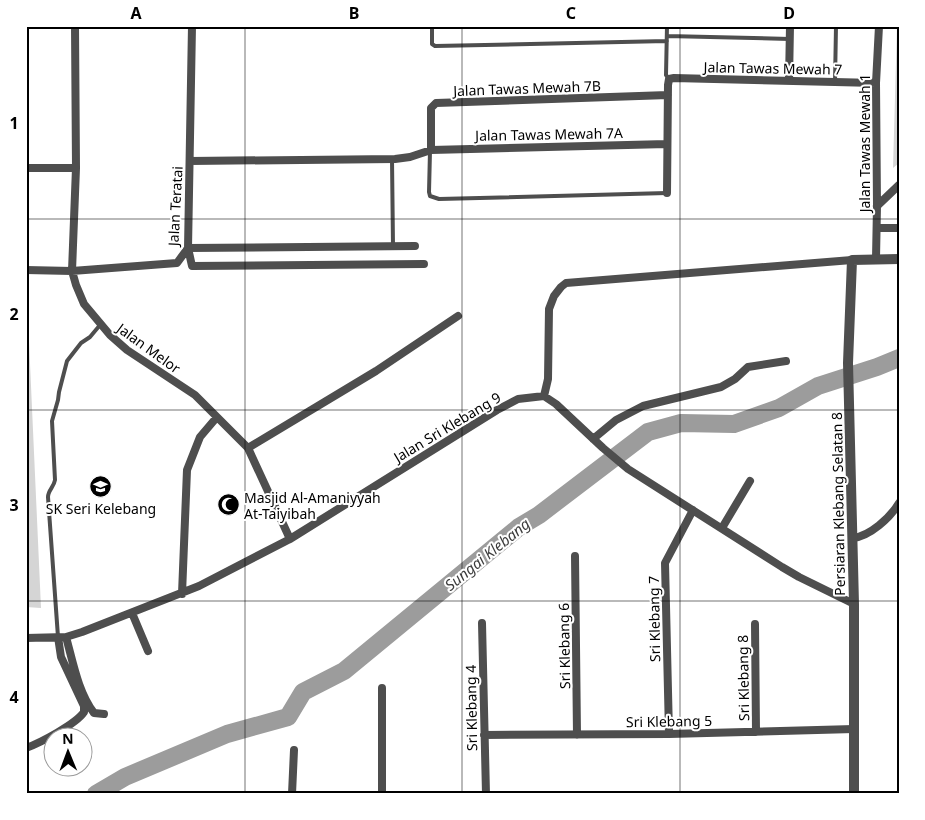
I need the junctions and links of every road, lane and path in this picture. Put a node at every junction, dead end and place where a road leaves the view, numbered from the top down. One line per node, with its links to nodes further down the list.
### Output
1 (75, 26): 20 (street, Jalan Melor)
2 (192, 26): 18 (street, Jalan Teratai)
3 (432, 26): 8 (lane)
4 (667, 26): 8 (lane)
5 (790, 26): 9 (street)
6 (836, 26): 12 (lane)
7 (879, 26): 13 (street, Jalan Tawas Mewah 1)
8 (667, 38): 9 (lane); 10 (lane)
9 (790, 39): 11 (street)
10 (669, 79): 11 (street, Jalan Tawas Mewah 7); 14 (street)
11 (789, 81): 12 (street, Jalan Tawas Mewah 7)
12 (835, 82): 13 (street, Jalan Tawas Mewah 7)
13 (876, 83): 23 (street, Jalan Tawas Mewah 1)
14 (668, 96): 15 (street); 16 (street, Jalan Tawas Mewah 7B)
15 (667, 144): 16 (street, Jalan Tawas Mewah 7A); 22 (street)
16 (430, 150): 17 (street, Jalan Tawas Mewah 7A); 22 (lane)
17 (392, 159): 18 (street, Jalan Tawas Mewah 7A); 26 (lane)
18 (190, 161): 28 (street, Jalan Teratai)
19 (26, 168): 20 (street)
20 (76, 168): 34 (street, Jalan Melor)
21 (899, 185): 23 (street)
22 (667, 193)
23 (877, 206): 24 (street, Jalan Tawas Mewah 1)
24 (877, 228): 25 (street); 31 (street, Jalan Tawas Mewah 1)
25 (899, 228)
26 (393, 246): 27 (street); 28 (street)
27 (415, 246)
28 (188, 248): 32 (street); 34 (street, Jalan Teratai)
29 (899, 259): 31 (street)
30 (852, 260): 31 (street); 38 (street); 46 (street, Persiaran Klebang Selatan 8)
31 (876, 260)
32 (424, 264)
33 (26, 270): 34 (street, Jalan Teratai)
34 (72, 271): 36 (street, Jalan Melor)
35 (458, 316): 41 (street)
36 (100, 325): 39 (street, Jalan Melor); 54 (lane)
37 (786, 360): 40 (street)
38 (544, 396): 40 (street); 47 (street, Jalan Sri Klebang 9)
39 (218, 417): 41 (street, Jalan Melor); 49 (street)
40 (593, 439): 44 (street)
41 (248, 448): 47 (street, Jalan Melor)
42 (750, 481): 45 (street)
43 (899, 503): 46 (street)
44 (693, 510): 45 (street); 61 (street, Sri Klebang 7)
45 (722, 528): 50 (street)
46 (852, 538): 50 (street, Persiaran Klebang Selatan 8)
47 (290, 539): 49 (street, Jalan Sri Klebang 9)
48 (575, 556): 63 (street, Sri Klebang 6)
49 (182, 594): 51 (street, Jalan Sri Klebang 9)
50 (854, 604): 59 (street, Persiaran Klebang Selatan 8)
51 (132, 613): 54 (street, Jalan Sri Klebang 9); 56 (street)
52 (482, 622): 62 (street, Sri Klebang 4)
53 (755, 624): 60 (street, Sri Klebang 8)
54 (62, 637): 55 (street, Jalan Sri Klebang 9); 58 (street); 64 (street)
55 (26, 638)
56 (148, 651)
57 (382, 688): 67 (street)
58 (104, 714)
59 (854, 729): 60 (street, Sri Klebang 5); 69 (street, Persiaran Klebang Selatan 8)
60 (756, 732): 61 (street, Sri Klebang 5)
61 (669, 734): 63 (street, Sri Klebang 5)
62 (484, 735): 63 (street, Sri Klebang 5); 68 (street, Sri Klebang 4)
63 (577, 735)
64 (26, 748)
65 (294, 750): 66 (street)
66 (292, 794)
67 (382, 794)
68 (486, 794)
69 (854, 794)

